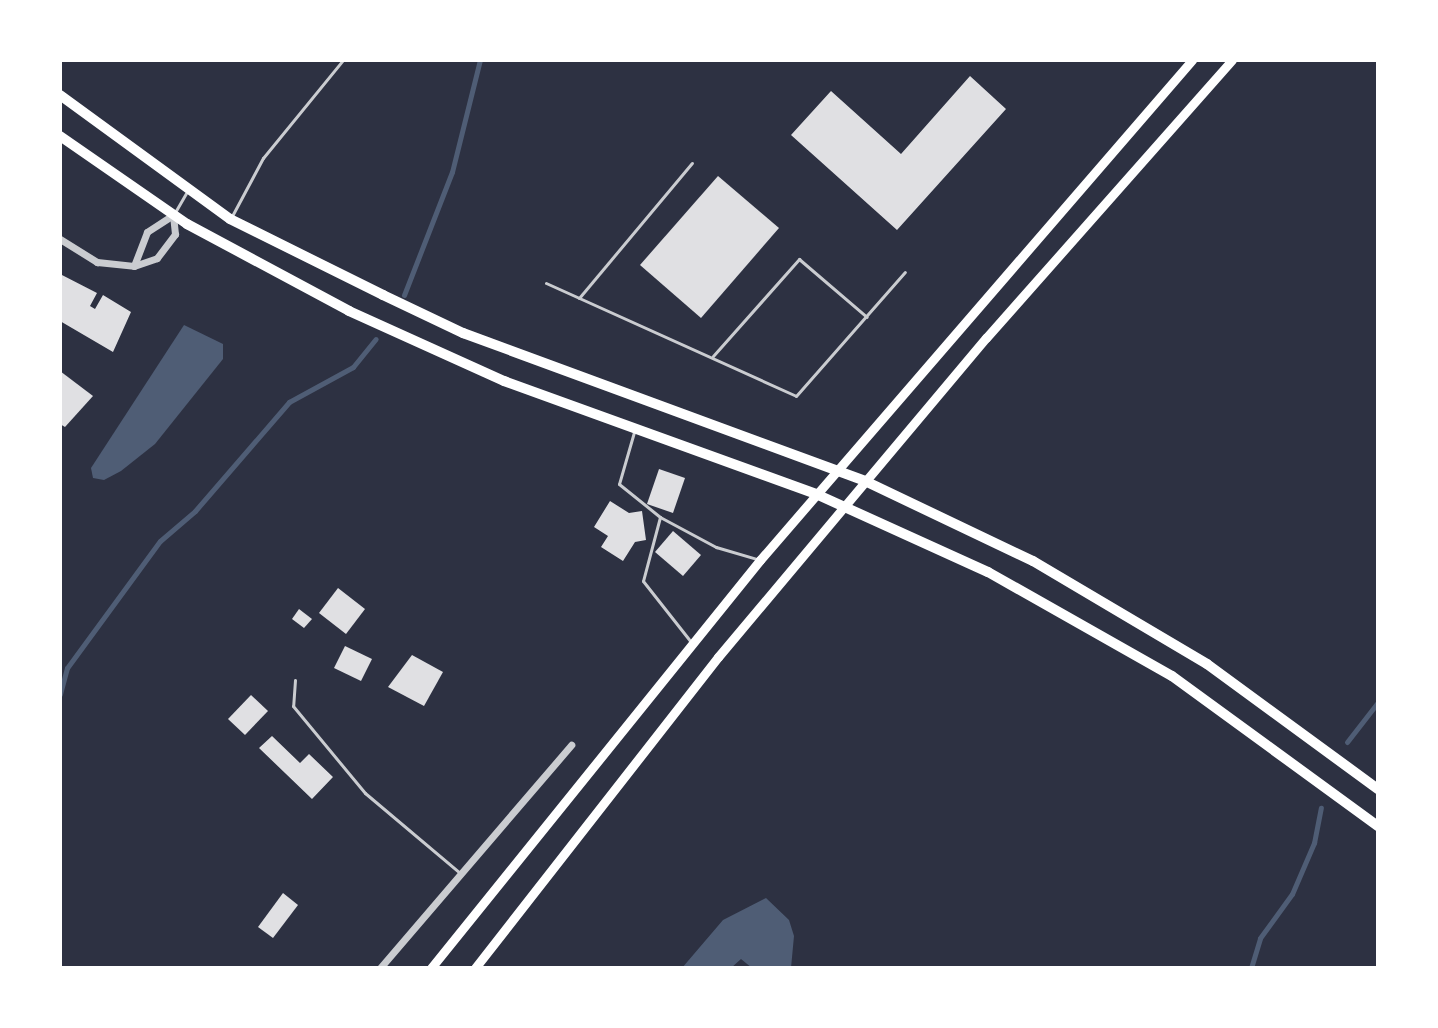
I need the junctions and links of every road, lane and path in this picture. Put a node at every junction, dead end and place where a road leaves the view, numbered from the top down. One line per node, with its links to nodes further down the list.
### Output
1 (343, 60): 9 (lane)
2 (1192, 60): 18 (main road)
3 (1232, 60): 19 (main road)
4 (60, 95): 7 (main road)
5 (60, 136): 8 (main road)
6 (692, 163): 14 (lane)
7 (188, 190): 8 (lane); 9 (main road)
8 (173, 215): 11 (street); 11 (street); 17 (main road)
9 (230, 219): 18 (main road)
10 (60, 239): 11 (street)
11 (134, 266)
12 (905, 272): 15 (lane)
13 (546, 283): 14 (lane)
14 (579, 298): 16 (lane)
15 (867, 317): 16 (lane); 16 (lane)
16 (712, 357)
17 (636, 427): 20 (main road); 22 (lane)
18 (836, 470): 19 (main road); 20 (main road)
19 (865, 481): 21 (main road); 27 (main road)
20 (816, 494): 21 (main road); 23 (main road)
21 (845, 506): 28 (main road); 32 (main road)
22 (660, 517): 23 (lane); 24 (lane)
23 (760, 560): 24 (main road)
24 (692, 643): 31 (main road)
25 (295, 680): 29 (lane)
26 (571, 745): 29 (street)
27 (1378, 789)
28 (1378, 826)
29 (460, 873): 30 (street)
30 (380, 968)
31 (431, 968)
32 (475, 968)

